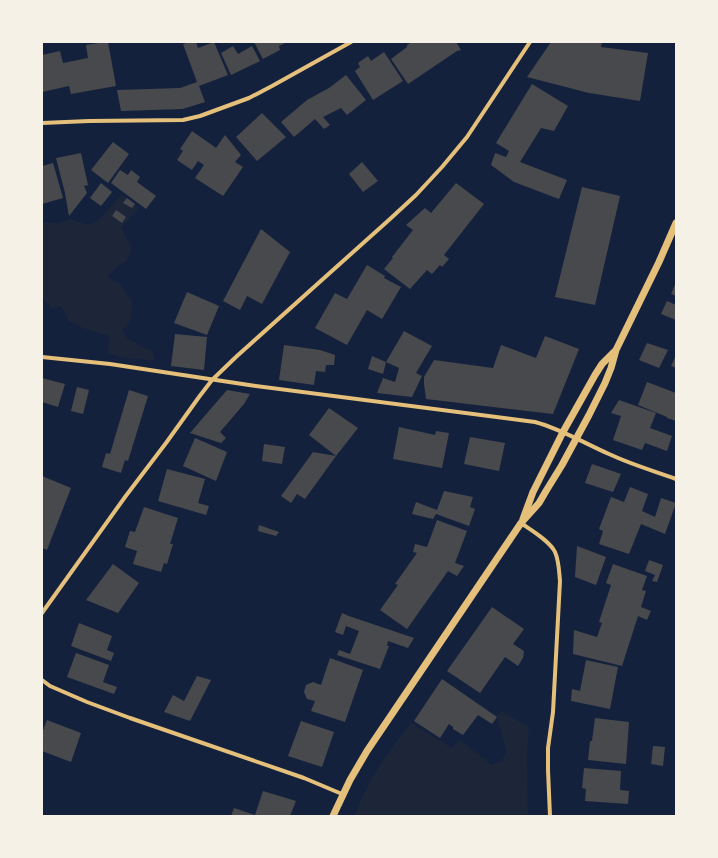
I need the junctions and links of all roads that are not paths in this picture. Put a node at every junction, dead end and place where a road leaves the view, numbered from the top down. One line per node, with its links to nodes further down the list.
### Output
1 (351, 42): 3 (street)
2 (530, 42): 7 (street)
3 (42, 123)
4 (676, 223): 5 (street)
5 (616, 350): 8 (street); 9 (street)
6 (42, 357): 7 (street)
7 (212, 380): 8 (street); 12 (street)
8 (563, 432): 9 (street); 11 (street)
9 (576, 439): 10 (street); 11 (street)
10 (676, 479)
11 (521, 523): 14 (street); 16 (street)
12 (42, 613)
13 (42, 680): 14 (street)
14 (342, 794): 15 (street)
15 (333, 816)
16 (550, 816)

